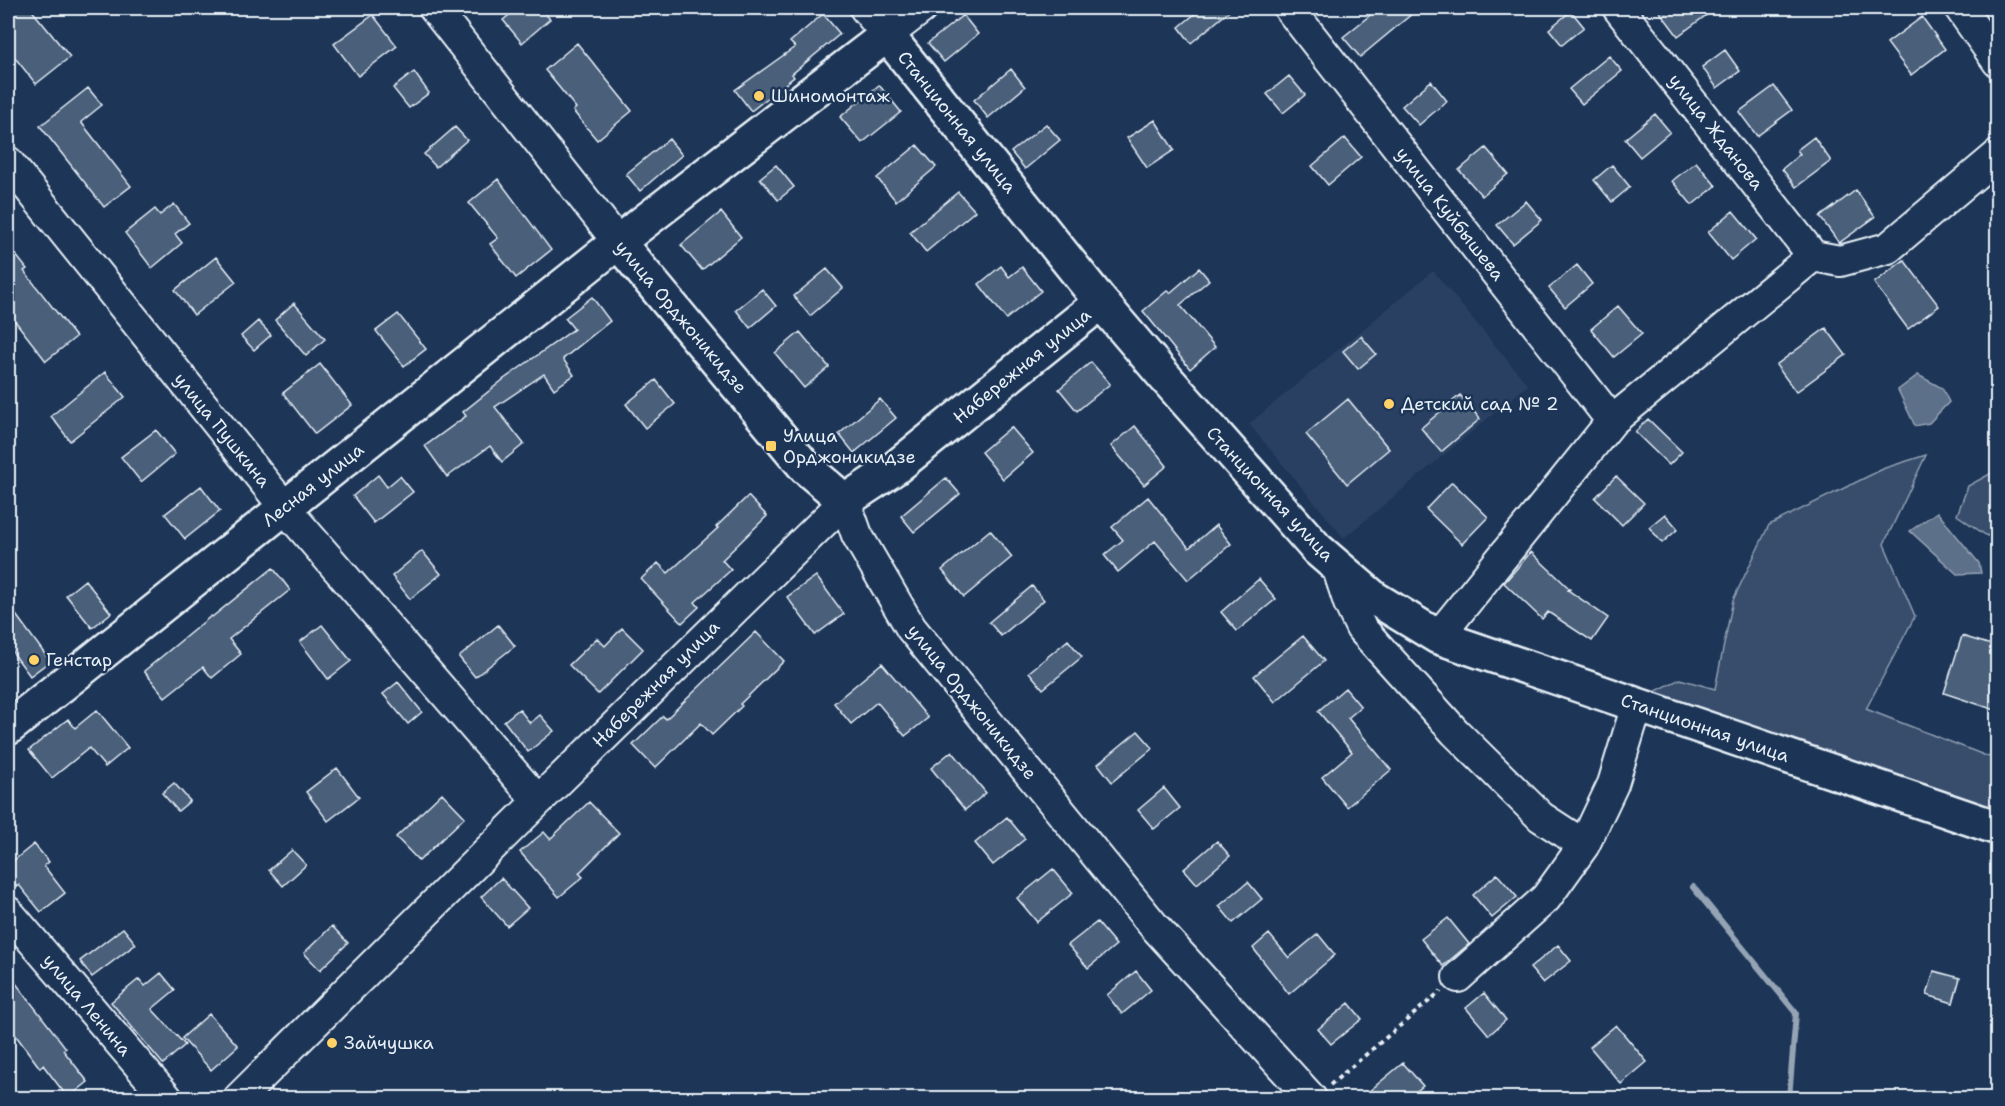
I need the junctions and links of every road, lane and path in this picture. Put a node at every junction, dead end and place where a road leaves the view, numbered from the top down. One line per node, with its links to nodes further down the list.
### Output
1 (434, 8): 11 (street, улица Орджоникидзе)
2 (865, 8): 7 (street, Станционная улица)
3 (922, 8): 7 (street)
4 (1289, 8): 14 (street, улица Куйбышева)
5 (1618, 8): 12 (street, улица Жданова)
6 (1960, 8): 8 (street)
7 (887, 35): 11 (main road, Лесная улица); 13 (main road, Станционная улица)
8 (1998, 62)
9 (1998, 155): 12 (street)
10 (8, 162): 16 (street, улица Пушкина)
11 (618, 242): 15 (main road, улица Орджоникидзе); 16 (main road, Лесная улица)
12 (1813, 256): 14 (street)
13 (1101, 302): 15 (main road, Набережная улица); 17 (main road, Станционная улица)
14 (1612, 421): 18 (street)
15 (845, 501): 21 (street, Набережная улица); 26 (street, улица Орджоникидзе)
16 (285, 508): 20 (main road, Лесная улица); 21 (street, улица Пушкина)
17 (1337, 566): 18 (main road, Станционная улица); 23 (street)
18 (1438, 637): 19 (main road, Станционная улица)
19 (1638, 705): 22 (main road, Станционная улица); 23 (street)
20 (8, 728)
21 (538, 801): 28 (street, Набережная улица)
22 (1998, 828)
23 (1584, 845): 25 (street)
24 (8, 912): 27 (street, улица Ленина)
25 (1458, 977): 26 (path)
26 (1317, 1095)
27 (167, 1098)
28 (239, 1098)

